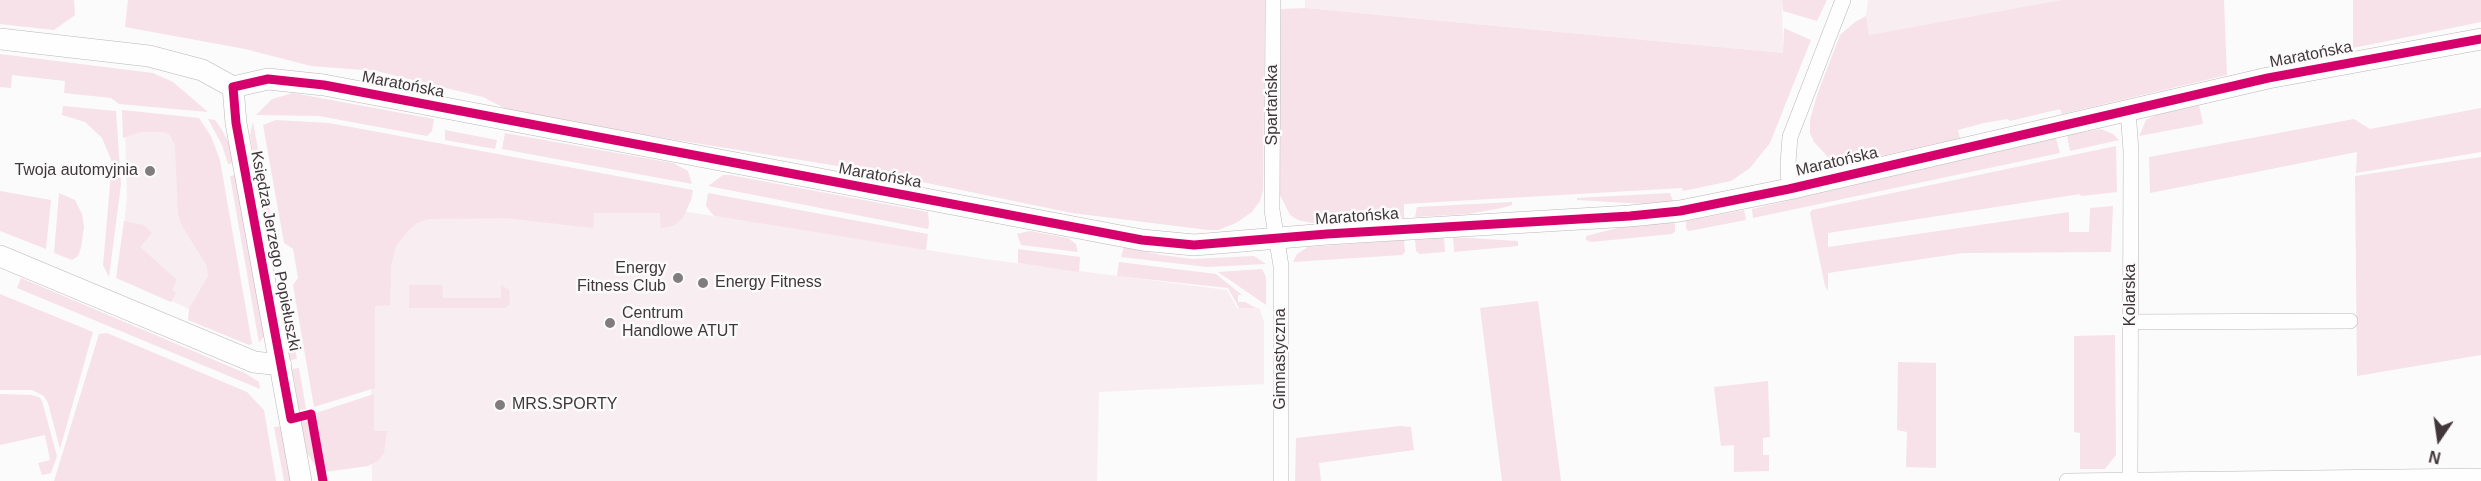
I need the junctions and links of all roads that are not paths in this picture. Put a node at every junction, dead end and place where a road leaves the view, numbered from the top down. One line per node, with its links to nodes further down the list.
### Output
1 (1273, 0): 8 (street, Spartańska)
2 (1843, 0): 7 (street)
3 (0, 39): 5 (main road)
4 (2481, 39): 6 (main road, Maratońska)
5 (233, 87): 8 (main road, Maratońska); 12 (main road, Księdza Jerzego Popiełuszki)
6 (2128, 110): 7 (main road, Maratońska); 11 (street, Kolarska)
7 (1789, 189): 8 (main road, Maratońska)
8 (1277, 238): 15 (street, Gimnastyczna)
9 (0, 256): 12 (main road)
10 (2350, 321): 11 (street)
11 (2131, 322): 17 (street, Kolarska)
12 (281, 365): 14 (main road, Księdza Jerzego Popiełuszki)
13 (2481, 476): 17 (street)
14 (301, 481)
15 (1281, 481)
16 (2067, 481): 17 (street)
17 (2130, 481)

